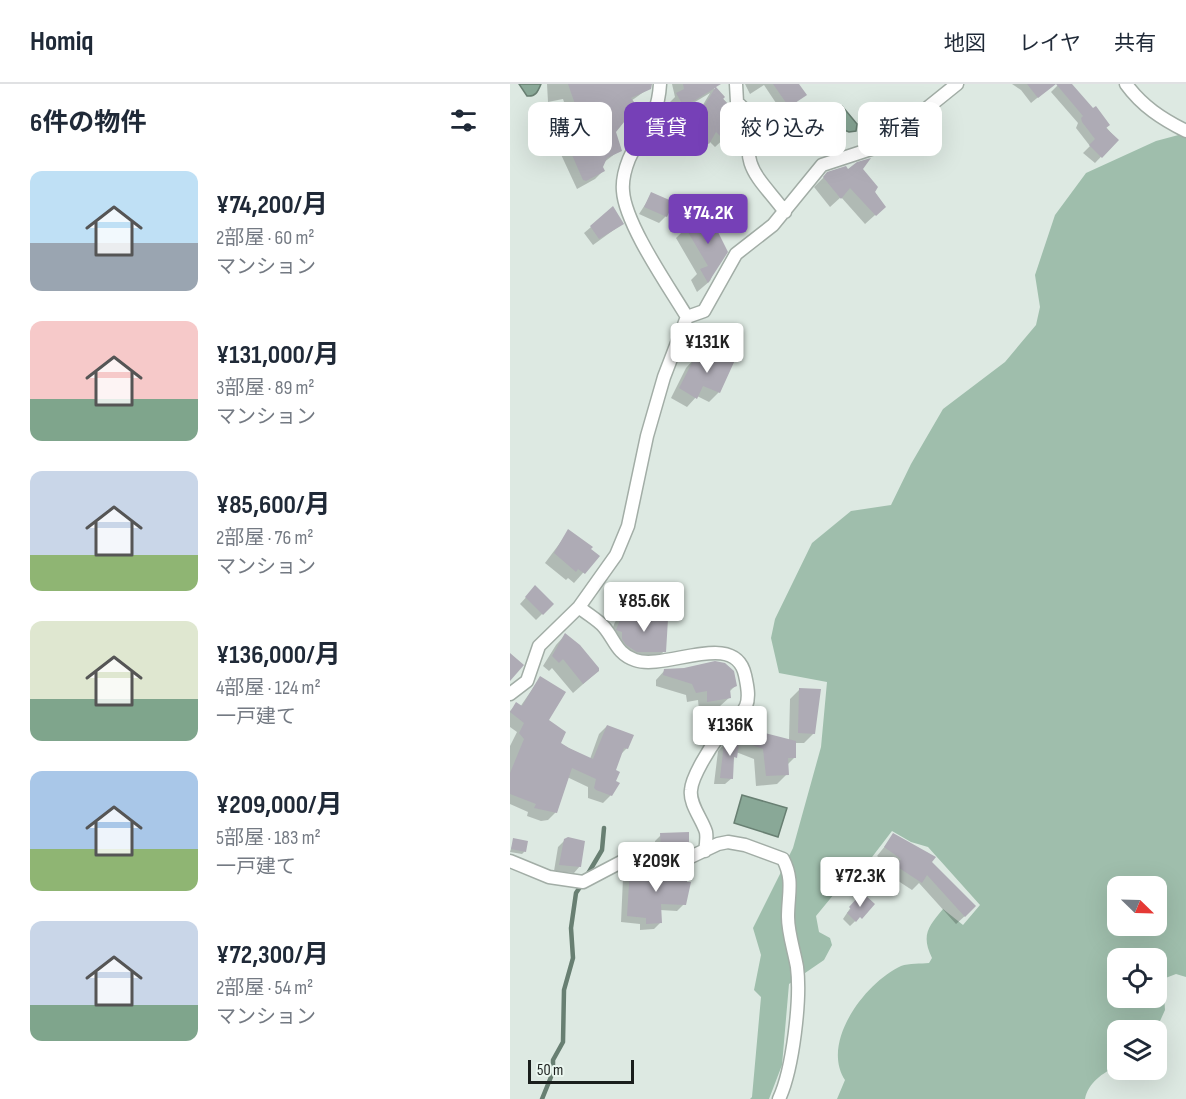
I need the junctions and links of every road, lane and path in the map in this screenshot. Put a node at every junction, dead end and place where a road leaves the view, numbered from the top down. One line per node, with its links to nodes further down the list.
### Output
1 (660, 84): 7 (street)
2 (736, 84): 6 (street)
3 (957, 84): 6 (street)
4 (1126, 84): 5 (street)
5 (1186, 131)
6 (785, 212): 7 (street)
7 (687, 317): 8 (street)
8 (579, 608): 9 (street); 10 (street)
9 (510, 694)
10 (705, 851): 11 (street); 12 (street)
11 (510, 861)
12 (779, 1099)

